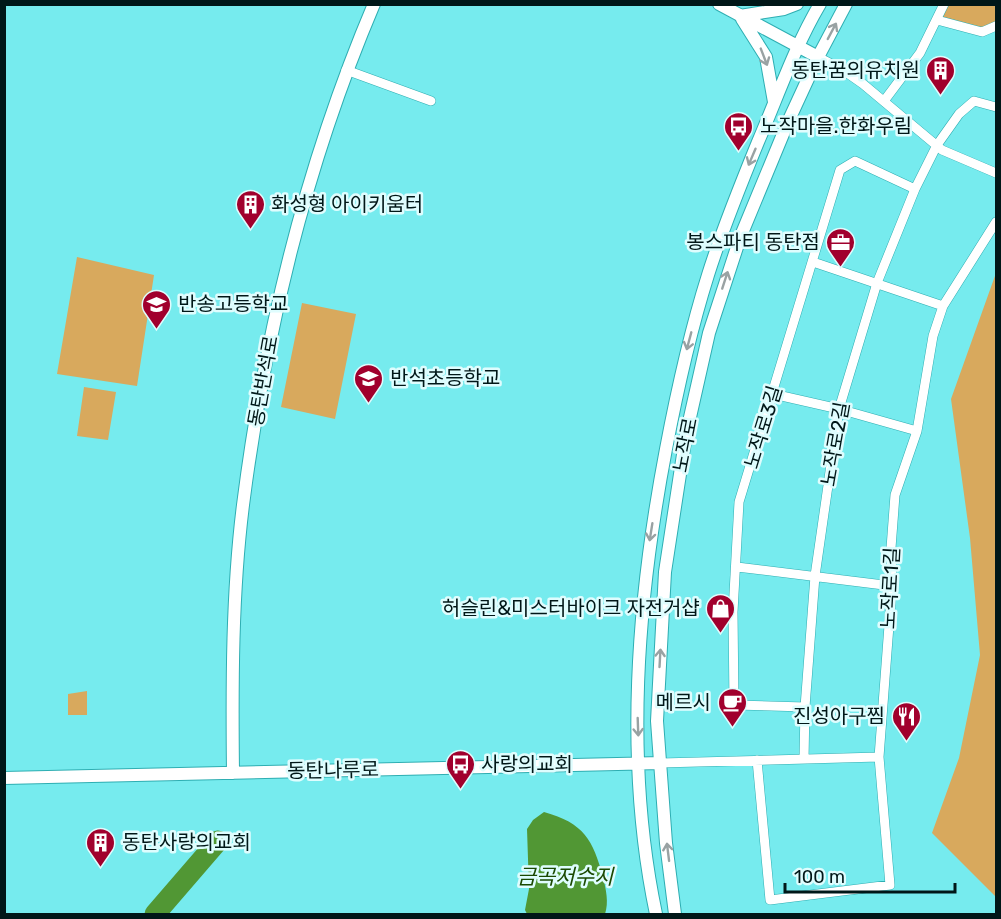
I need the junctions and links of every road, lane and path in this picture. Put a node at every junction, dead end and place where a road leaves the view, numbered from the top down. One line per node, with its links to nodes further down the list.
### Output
1 (374, 4): 12 (street, 동탄반석로)
2 (719, 4): 7 (street)
3 (797, 4): 7 (street)
4 (820, 4): 10 (street, 노작로)
5 (846, 4): 11 (street, 노작로, one-way to 5)
6 (944, 4): 8 (street)
7 (740, 16): 10 (street); 15 (street, one-way to 15)
8 (937, 20): 9 (street); 14 (street)
9 (996, 26)
10 (799, 47): 11 (street); 15 (street, 노작로)
11 (818, 57): 14 (street); 17 (street, 노작로)
12 (346, 70): 13 (street); 39 (street, 동탄반석로)
13 (431, 101)
14 (884, 101): 18 (street)
15 (775, 103): 17 (street); 31 (street, 노작로, one-way to 31)
16 (996, 107): 18 (street, 노작로2길)
17 (792, 113): 32 (street, 노작로, one-way to 17)
18 (937, 145): 19 (street); 20 (street, 노작로2길)
19 (996, 173)
20 (915, 189): 22 (street, 노작로3길); 23 (street, 노작로2길)
21 (996, 222): 24 (street, 노작로1길)
22 (813, 262): 23 (street); 25 (street, 노작로3길)
23 (877, 283): 24 (street); 26 (street, 노작로2길)
24 (943, 306): 27 (street, 노작로1길)
25 (773, 394): 26 (street); 28 (street, 노작로3길)
26 (839, 409): 27 (street); 29 (street, 노작로2길)
27 (917, 431): 30 (street, 노작로1길)
28 (736, 567): 29 (street); 33 (street, 노작로3길)
29 (815, 576): 30 (street); 33 (street, 노작로2길)
30 (892, 586): 34 (street, 노작로1길)
31 (637, 689): 32 (street); 37 (street, 노작로, one-way to 37)
32 (659, 689): 38 (street, 노작로)
33 (805, 707): 35 (street, 노작로2길)
34 (879, 757): 35 (street); 36 (street, 노작로1길)
35 (804, 759): 36 (street)
36 (758, 760): 38 (street)
37 (639, 763): 38 (street, 동탄나루로); 39 (street, 동탄나루로); 42 (street, 노작로)
38 (661, 763): 41 (street, 노작로)
39 (233, 773): 40 (street, 동탄나루로)
40 (4, 778)
41 (665, 828): 42 (street); 43 (street, 노작로, one-way to 41)
42 (643, 829): 44 (street, 노작로)
43 (675, 912)
44 (656, 914)

